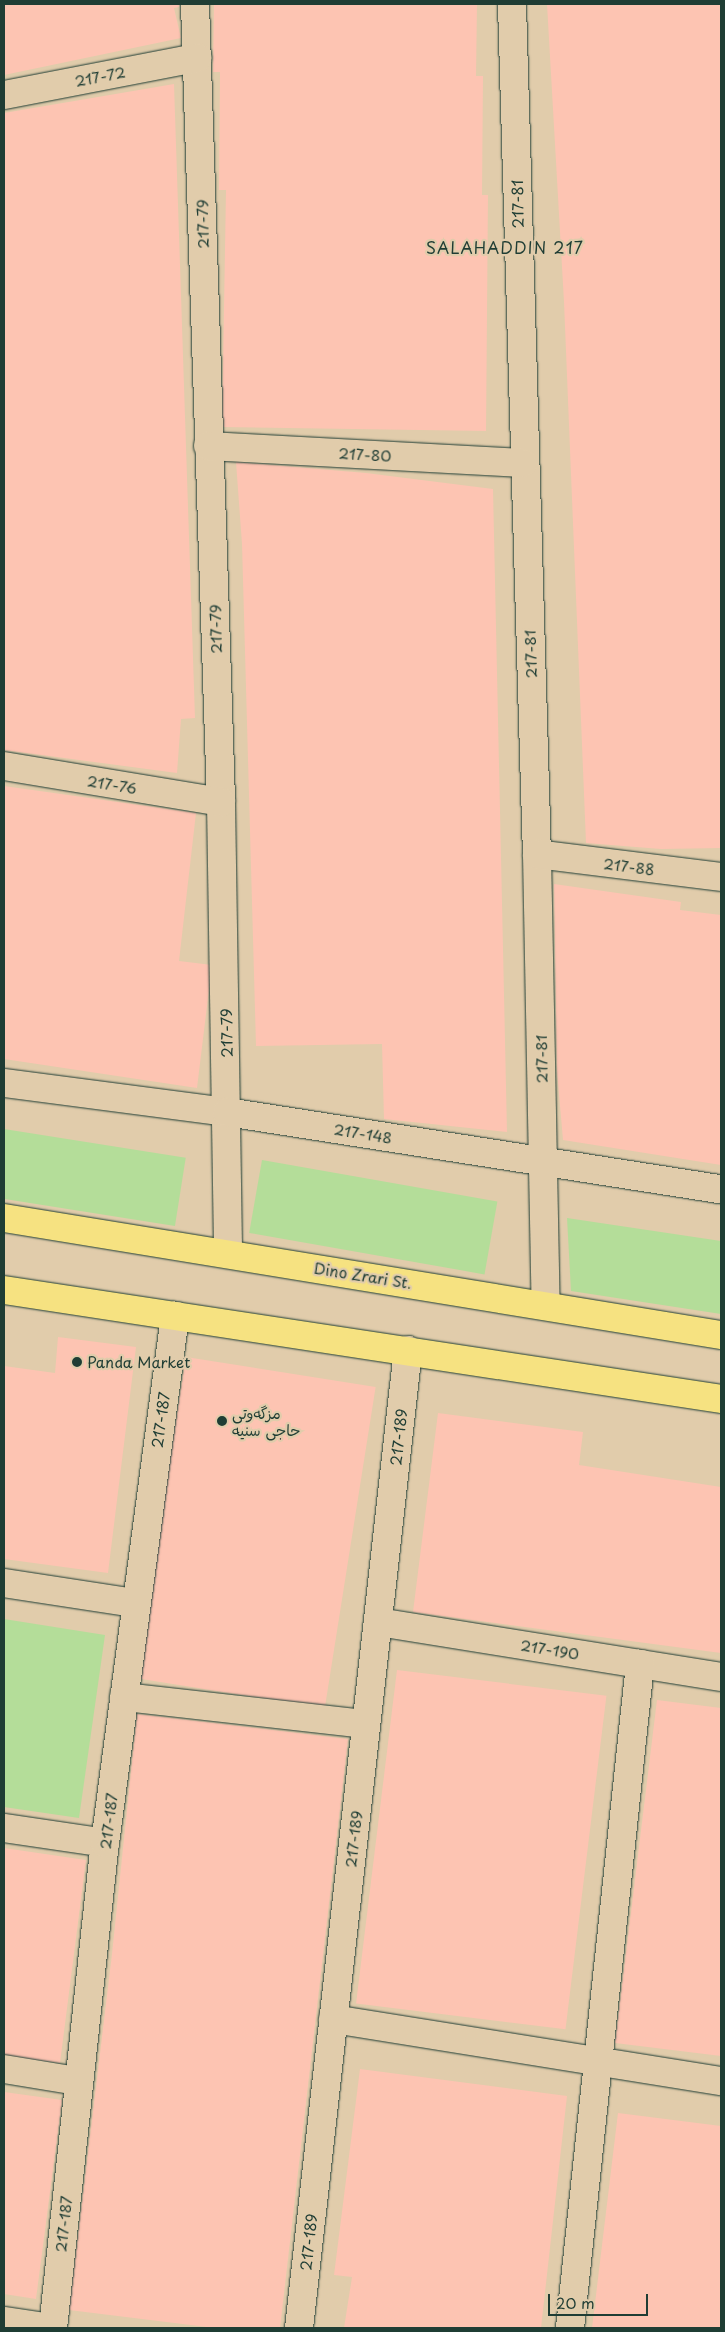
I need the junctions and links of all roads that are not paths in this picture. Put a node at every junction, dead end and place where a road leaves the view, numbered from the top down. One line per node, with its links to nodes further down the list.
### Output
1 (195, 4): 3 (street, 217-79)
2 (512, 4): 6 (street, 217-81)
3 (197, 58): 4 (street, 217-72); 5 (street, 217-79)
4 (4, 95)
5 (208, 446): 6 (street, 217-80); 8 (street, 217-79)
6 (523, 463): 9 (street, 217-81)
7 (4, 766): 8 (street, 217-76)
8 (221, 802): 12 (street, 217-79)
9 (537, 854): 10 (street, 217-88); 13 (street, 217-81)
10 (721, 877)
11 (4, 1083): 12 (street, 217-148)
12 (227, 1112): 13 (street, 217-148); 16 (street, 217-79)
13 (543, 1162): 14 (street, 217-148); 18 (street, 217-81)
14 (721, 1189)
15 (4, 1218): 16 (main road, Dino Zrari St.)
16 (228, 1254): 18 (main road, Dino Zrari St.)
17 (4, 1290): 19 (main road)
18 (546, 1305): 20 (main road, Dino Zrari St.)
19 (174, 1316): 21 (main road); 24 (street, 217-187)
20 (721, 1335)
21 (408, 1350): 22 (main road); 25 (street, 217-189)
22 (721, 1399)
23 (4, 1583): 24 (street)
24 (134, 1602): 28 (street, 217-187)
25 (378, 1622): 26 (street, 217-190); 29 (street, 217-189)
26 (640, 1664): 27 (street, 217-190); 33 (street)
27 (721, 1677)
28 (124, 1697): 29 (street); 31 (street, 217-187)
29 (365, 1724): 32 (street, 217-189)
30 (4, 1828): 31 (street)
31 (105, 1843): 35 (street, 217-187)
32 (333, 2019): 33 (street); 39 (street, 217-189)
33 (598, 2061): 36 (street); 40 (street)
34 (4, 2069): 35 (street)
35 (78, 2080): 38 (street, 217-187)
36 (721, 2081)
37 (4, 2320): 38 (street)
38 (52, 2328)
39 (299, 2328)
40 (570, 2328)

